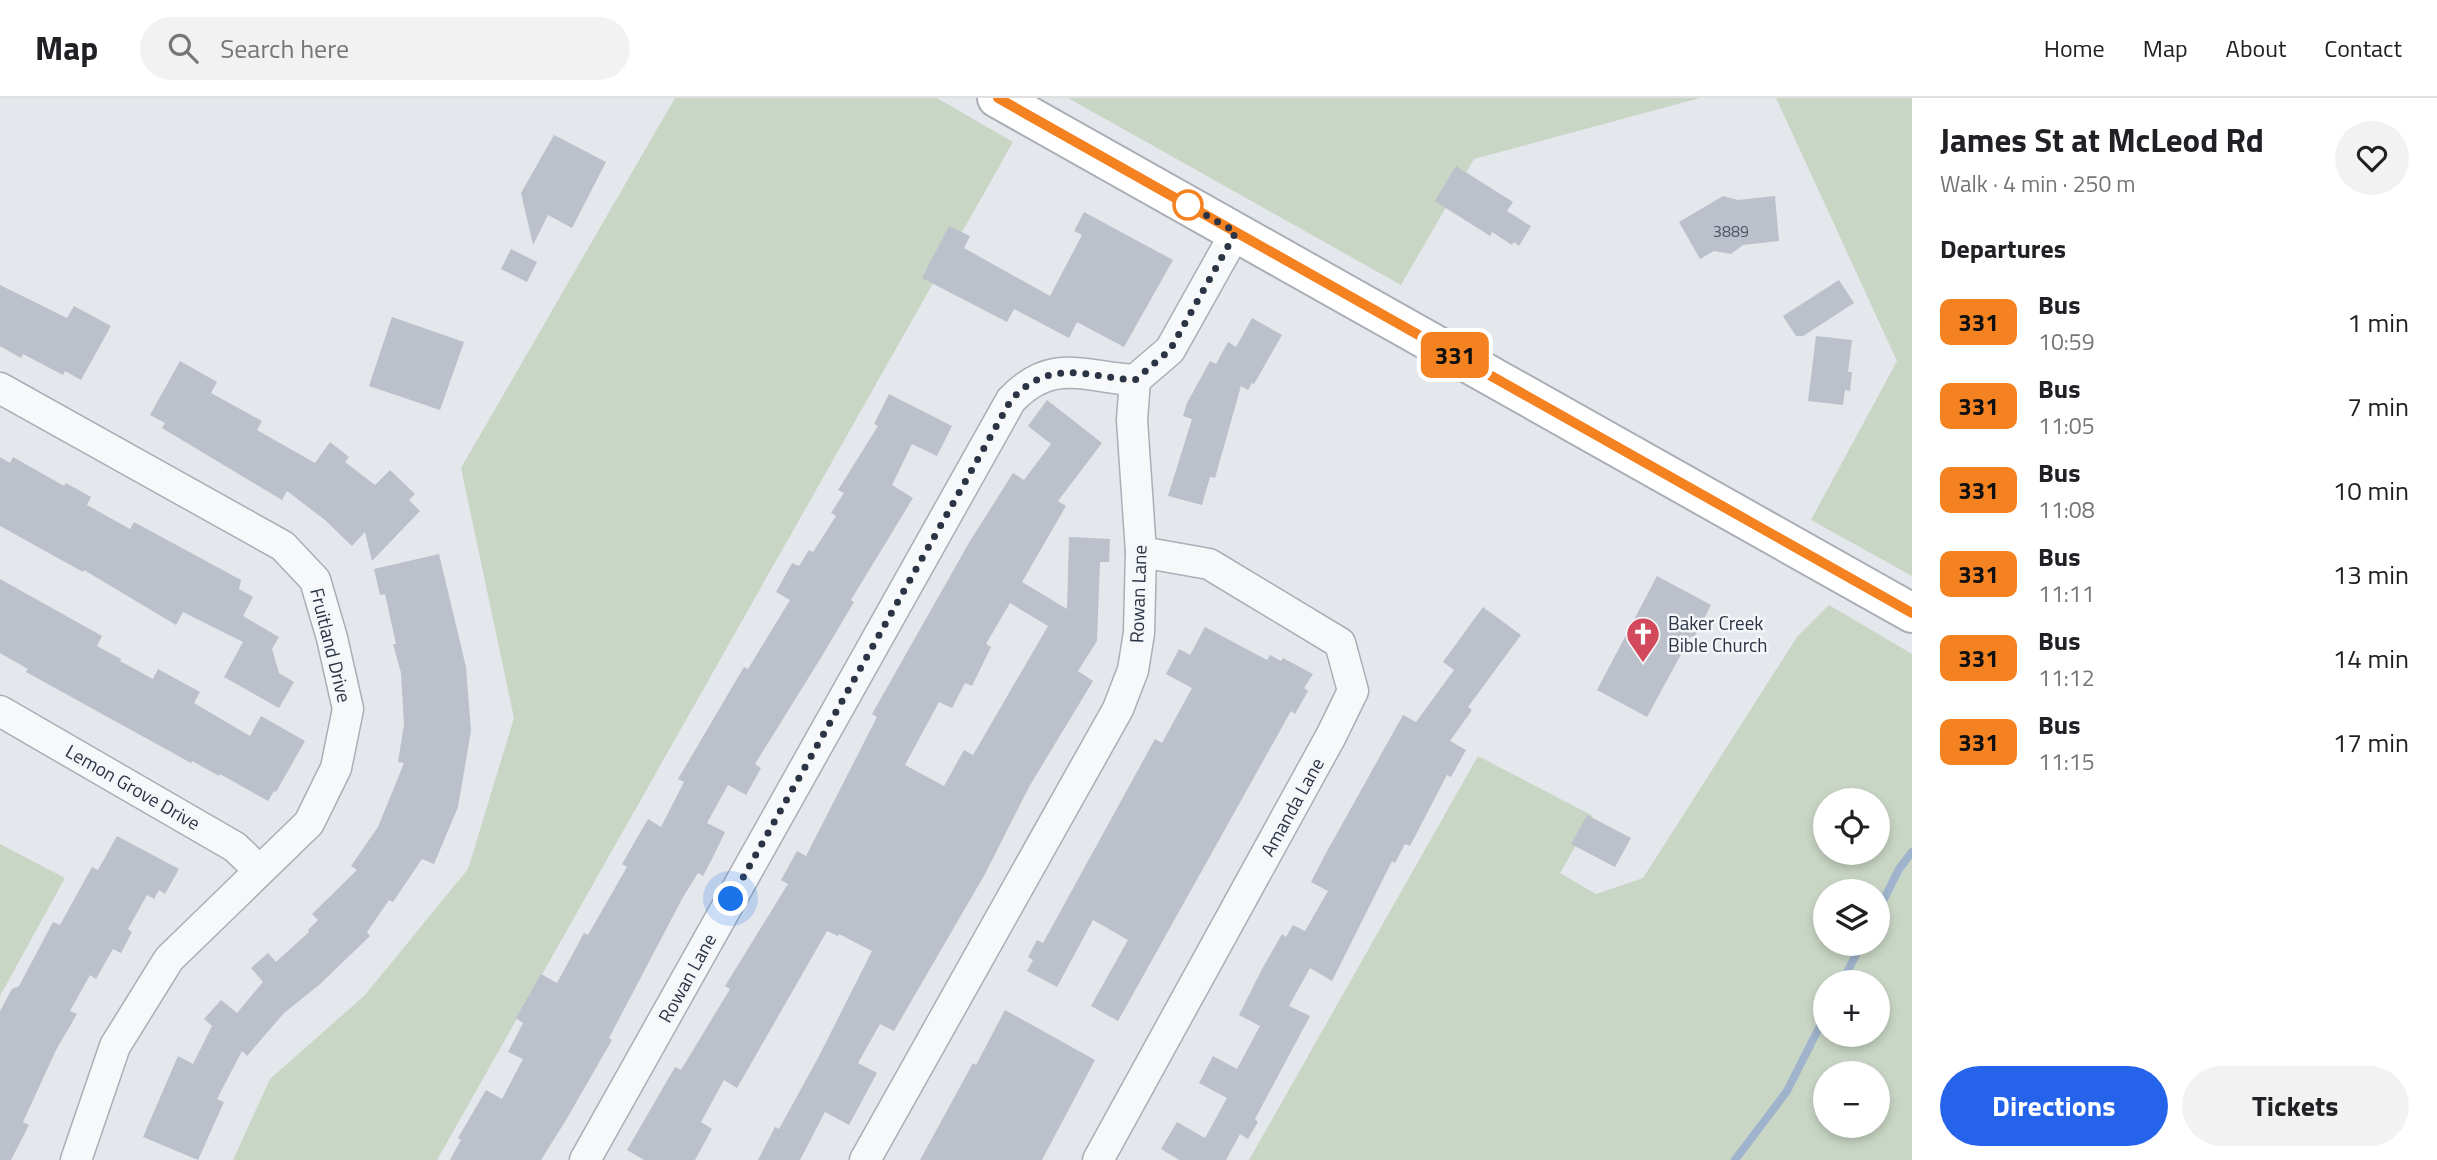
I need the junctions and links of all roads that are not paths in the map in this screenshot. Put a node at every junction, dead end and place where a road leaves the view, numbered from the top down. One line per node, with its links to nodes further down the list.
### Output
1 (998, 98): 2 (main road)
2 (1236, 232): 3 (street); 6 (main road)
3 (1135, 380): 5 (street, Rowan Lane); 10 (street, Rowan Lane)
4 (0, 388): 8 (street, Fruitland Drive)
5 (1141, 552): 11 (street, Rowan Lane); 12 (street, Amanda Lane)
6 (1912, 613)
7 (0, 711): 8 (street, Lemon Grove Drive)
8 (260, 870): 9 (street, Fruitland Drive)
9 (76, 1160)
10 (585, 1160)
11 (865, 1160)
12 (1098, 1160)

